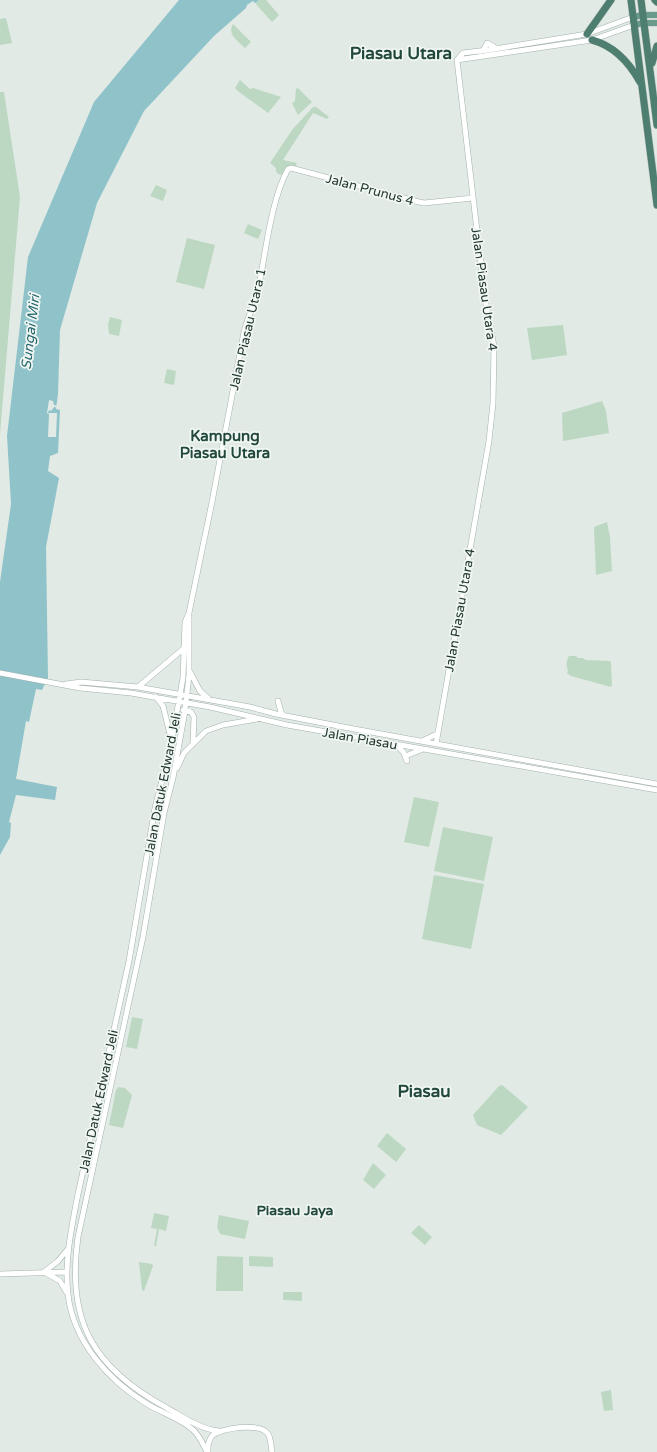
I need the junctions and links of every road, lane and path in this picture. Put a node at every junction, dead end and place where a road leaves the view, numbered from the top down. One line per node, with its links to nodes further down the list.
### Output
1 (611, 0): 11 (highway)
2 (631, 0): 7 (highway)
3 (641, 0): 8 (highway)
4 (655, 0): 5 (highway)
5 (657, 2)
6 (657, 15): 8 (main road)
7 (633, 17): 8 (main road); 10 (highway); 11 (street)
8 (644, 19): 9 (main road); 10 (main road); 17 (highway)
9 (657, 23)
10 (634, 25): 12 (street); 18 (highway)
11 (586, 34): 15 (street)
12 (592, 40): 15 (street); 18 (highway)
13 (657, 46): 17 (highway)
14 (480, 51): 15 (street); 15 (street); 16 (street)
15 (496, 52): 16 (street)
16 (457, 60): 21 (street, Jalan Piasau Utara 4)
17 (650, 69): 19 (highway)
18 (642, 85): 22 (highway)
19 (657, 125)
20 (291, 168): 21 (street, Jalan Prunus 4); 23 (street, Jalan Piasau Utara 1)
21 (473, 198): 42 (street, Jalan Piasau Utara 4)
22 (657, 205)
23 (189, 613): 24 (street, Jalan Piasau Utara 1); 25 (street, Jalan Piasau Utara 1)
24 (183, 649): 28 (street); 29 (street, Jalan Piasau Utara 1)
25 (188, 668): 30 (street, Jalan Piasau Utara 1); 32 (street)
26 (0, 673): 27 (street, Jalan Piasau)
27 (61, 684): 28 (street); 31 (street, Jalan Piasau)
28 (138, 687): 29 (street)
29 (180, 695): 30 (street); 33 (street, Jalan Datuk Edward Jeli)
30 (187, 696): 32 (street); 34 (street, Jalan Datuk Edward Jeli)
31 (156, 697): 33 (street, Jalan Piasau); 44 (street)
32 (212, 700): 36 (street)
33 (179, 702): 34 (street, Jalan Piasau); 35 (street, Jalan Datuk Edward Jeli)
34 (186, 703): 37 (street, Jalan Datuk Edward Jeli); 39 (street, Jalan Piasau)
35 (178, 710): 37 (street); 44 (street, Jalan Datuk Edward Jeli)
36 (263, 710): 38 (street, Jalan Piasau); 38 (street)
37 (185, 711): 46 (street); 55 (street, Jalan Datuk Edward Jeli)
38 (283, 715): 40 (street, Jalan Piasau)
39 (260, 718): 41 (street, Jalan Piasau); 46 (street)
40 (313, 720): 41 (street); 43 (street, Jalan Piasau)
41 (287, 725): 47 (street, Jalan Piasau)
42 (438, 732): 45 (street); 48 (street, Jalan Piasau Utara 4); 49 (street)
43 (405, 738): 45 (street, Jalan Piasau); 50 (street)
44 (172, 741): 59 (street, Jalan Datuk Edward Jeli)
45 (422, 741): 48 (street, Jalan Piasau)
46 (193, 744): 55 (street)
47 (396, 744): 50 (street, Jalan Piasau); 51 (street)
48 (436, 744): 49 (street, Jalan Piasau); 52 (street)
49 (444, 745): 53 (street, Jalan Piasau)
50 (410, 746): 51 (street, Jalan Piasau)
51 (424, 749): 52 (street, Jalan Piasau)
52 (440, 752): 54 (street, Jalan Piasau)
53 (542, 764): 54 (street); 56 (street, Jalan Piasau)
54 (540, 769): 57 (street, Jalan Piasau)
55 (173, 778): 58 (street, Jalan Datuk Edward Jeli)
56 (657, 784)
57 (657, 790)
58 (158, 846): 59 (street); 61 (street, Jalan Datuk Edward Jeli)
59 (147, 857): 60 (street, Jalan Datuk Edward Jeli)
60 (69, 1248): 62 (street); 63 (street, Jalan Datuk Edward Jeli)
61 (76, 1261): 63 (street); 65 (street, Jalan Datuk Edward Jeli)
62 (44, 1272): 63 (street); 64 (street); 66 (street)
63 (67, 1272): 65 (street); 66 (street, Jalan Datuk Edward Jeli)
64 (0, 1274)
65 (76, 1279): 67 (street, Jalan Datuk Edward Jeli)
66 (68, 1295): 68 (street, Jalan Datuk Edward Jeli)
67 (219, 1431): 68 (street); 69 (street)
68 (207, 1452)
69 (272, 1452)

